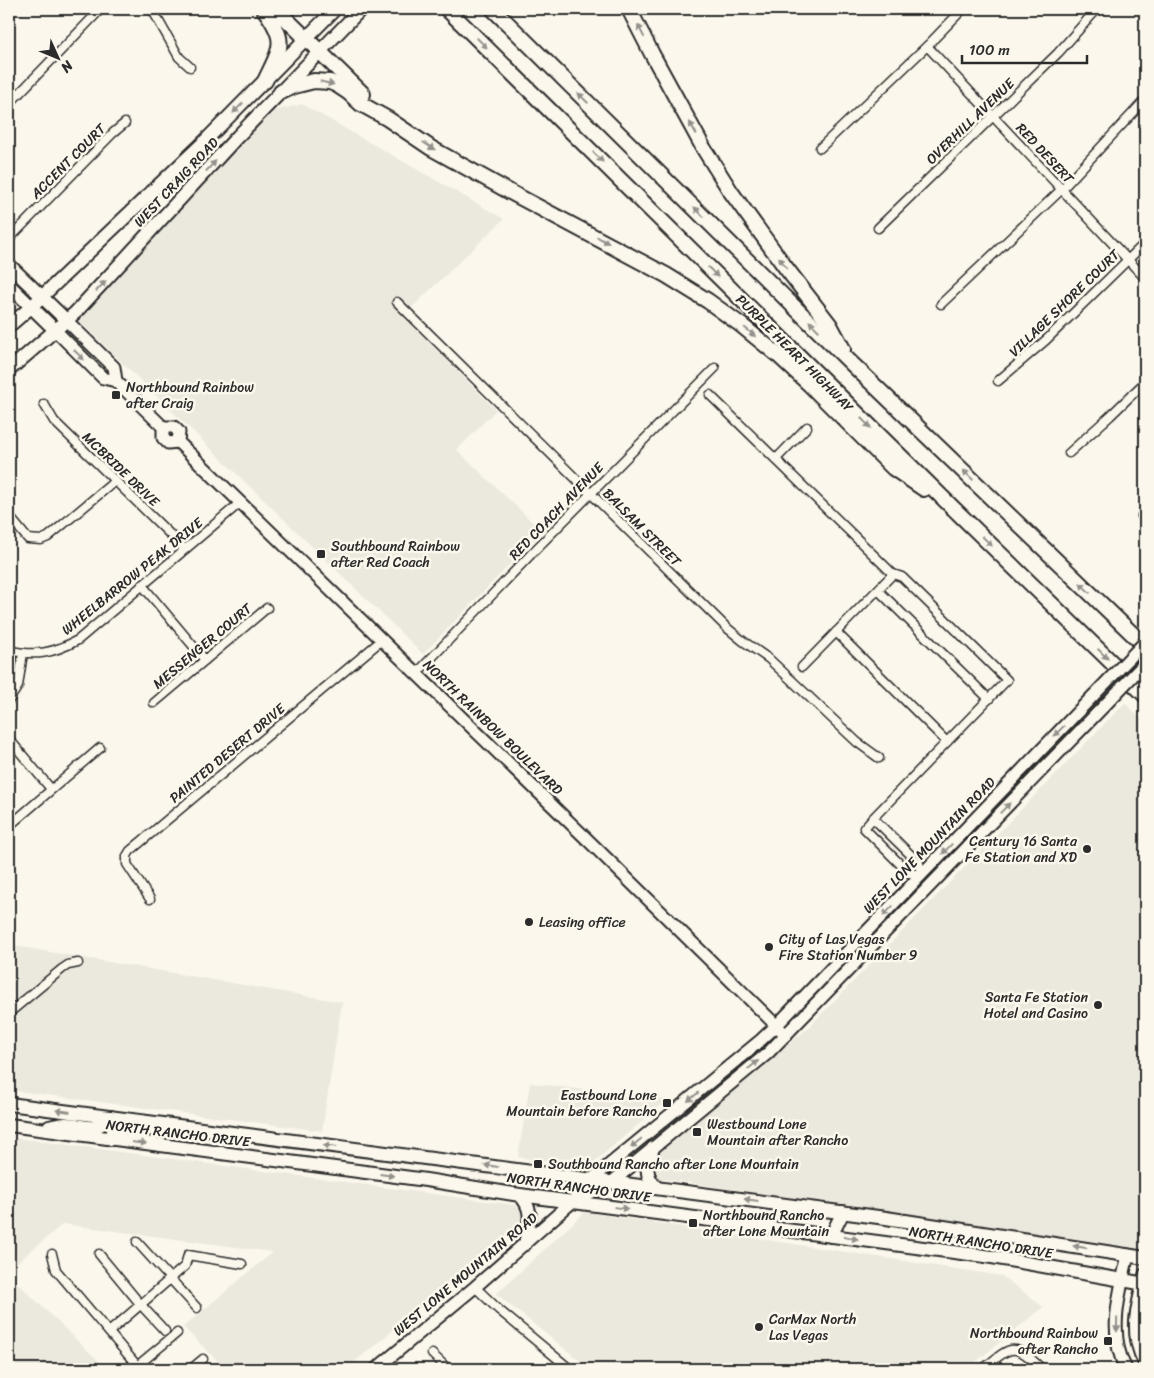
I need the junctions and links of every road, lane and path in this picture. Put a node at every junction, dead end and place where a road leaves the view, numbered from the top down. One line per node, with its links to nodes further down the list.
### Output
1 (101, 9): 19 (street)
2 (152, 9): 15 (street)
3 (264, 9): 16 (highway)
4 (276, 9): 12 (highway)
5 (335, 9): 12 (main road, WEST CRAIG ROAD)
6 (361, 9): 14 (main road, WEST CRAIG ROAD)
7 (447, 9): 53 (highway, PURPLE HEART HIGHWAY, one-way to 53)
8 (493, 9): 39 (highway, one-way to 8)
9 (629, 9): 39 (highway, one-way to 9)
10 (963, 9): 13 (street)
11 (1097, 9): 20 (street, OVERHILL AVENUE)
12 (306, 38): 14 (highway); 16 (main road, WEST CRAIG ROAD)
13 (927, 46): 20 (street, RED DESERT); 23 (street)
14 (319, 51): 17 (main road, WEST CRAIG ROAD); 21 (highway)
15 (190, 67)
16 (265, 81): 32 (main road, WEST CRAIG ROAD, one-way to 32)
17 (281, 92): 21 (highway, one-way to 21); 36 (main road, WEST CRAIG ROAD, one-way to 17)
18 (1145, 100): 24 (street)
19 (9, 104)
20 (993, 116): 24 (street, RED DESERT); 25 (street, OVERHILL AVENUE)
21 (388, 119): 53 (highway, one-way to 53)
22 (125, 123): 26 (street, ACCENT COURT)
23 (820, 148)
24 (1062, 189): 28 (street, RED DESERT); 34 (street)
25 (878, 228)
26 (9, 239)
27 (1145, 242): 28 (street, VILLAGE SHORE COURT)
28 (1128, 260): 30 (street, RED DESERT); 43 (street, VILLAGE SHORE COURT)
29 (9, 265): 32 (main road, NORTH RAINBOW BOULEVARD)
30 (1145, 278)
31 (9, 285): 35 (main road, NORTH RAINBOW BOULEVARD)
32 (42, 296): 35 (main road, WEST CRAIG ROAD); 36 (main road, NORTH RAINBOW BOULEVARD)
33 (398, 302): 51 (street, BALSAM STREET)
34 (941, 304)
35 (31, 307): 37 (main road, WEST CRAIG ROAD); 38 (main road, NORTH RAINBOW BOULEVARD)
36 (67, 321): 38 (main road, WEST CRAIG ROAD); 42 (main road, NORTH RAINBOW BOULEVARD)
37 (9, 326)
38 (56, 331): 41 (main road, WEST CRAIG ROAD); 42 (main road, NORTH RAINBOW BOULEVARD, one-way to 42)
39 (849, 361): 63 (highway, one-way to 39)
40 (715, 368): 51 (street, RED COACH AVENUE)
41 (9, 370)
42 (116, 381): 52 (main road, NORTH RAINBOW BOULEVARD)
43 (998, 381)
44 (1145, 382): 48 (street)
45 (710, 395): 49 (street)
46 (44, 404): 50 (street, MCBRIDE DRIVE)
47 (807, 427): 49 (street)
48 (1069, 453)
49 (776, 459): 56 (street)
50 (115, 481): 54 (street); 55 (street, MCBRIDE DRIVE)
51 (591, 493): 69 (street, RED COACH AVENUE); 77 (street, BALSAM STREET)
52 (240, 502): 55 (street, WHEELBARROW PEAK DRIVE); 61 (main road, NORTH RAINBOW BOULEVARD)
53 (952, 507): 70 (highway, PURPLE HEART HIGHWAY, one-way to 70)
54 (9, 516)
55 (185, 549): 57 (street, WHEELBARROW PEAK DRIVE)
56 (894, 574): 58 (street); 71 (street)
57 (142, 585): 65 (street, WHEELBARROW PEAK DRIVE); 66 (street)
58 (878, 590): 60 (street); 71 (street)
59 (267, 608): 66 (street, MESSENGER COURT)
60 (836, 632): 68 (street); 75 (street)
61 (382, 640): 69 (main road, NORTH RAINBOW BOULEVARD); 84 (street, PAINTED DESERT DRIVE)
62 (1145, 642): 81 (main road, WEST LONE MOUNTAIN ROAD, one-way to 81, bridge)
63 (1145, 646)
64 (9, 650): 65 (street, WHEELBARROW PEAK DRIVE)
65 (23, 654): 72 (street)
66 (206, 660): 73 (street, MESSENGER COURT)
67 (1145, 663): 82 (main road, WEST LONE MOUNTAIN ROAD, one-way to 67, bridge)
68 (802, 667)
69 (417, 673): 96 (main road, NORTH RAINBOW BOULEVARD)
70 (1145, 695)
71 (989, 699): 75 (street)
72 (9, 700)
73 (154, 703)
74 (9, 739): 78 (street)
75 (947, 742): 79 (street)
76 (100, 748): 78 (street)
77 (879, 758)
78 (51, 789): 80 (street)
79 (874, 818): 81 (street); 81 (street)
80 (9, 826)
81 (921, 875): 82 (main road); 83 (main road, WEST LONE MOUNTAIN ROAD)
82 (931, 885): 85 (main road, WEST LONE MOUNTAIN ROAD)
83 (901, 896): 85 (main road); 86 (main road, WEST LONE MOUNTAIN ROAD, one-way to 86)
84 (150, 899)
85 (911, 906): 88 (main road, WEST LONE MOUNTAIN ROAD)
86 (874, 925): 87 (main road, WEST LONE MOUNTAIN ROAD); 88 (main road)
87 (866, 934): 89 (main road); 91 (main road, WEST LONE MOUNTAIN ROAD)
88 (884, 934): 89 (main road, WEST LONE MOUNTAIN ROAD)
89 (875, 943): 92 (main road, WEST LONE MOUNTAIN ROAD)
90 (78, 963): 95 (street)
91 (830, 971): 92 (main road); 93 (main road, WEST LONE MOUNTAIN ROAD)
92 (839, 981): 94 (main road, WEST LONE MOUNTAIN ROAD)
93 (816, 986): 94 (main road); 96 (main road, WEST LONE MOUNTAIN ROAD)
94 (825, 995): 97 (main road, WEST LONE MOUNTAIN ROAD)
95 (9, 1013)
96 (776, 1026): 97 (main road, NORTH RAINBOW BOULEVARD); 105 (main road, WEST LONE MOUNTAIN ROAD, one-way to 105)
97 (786, 1035): 104 (main road, WEST LONE MOUNTAIN ROAD, one-way to 97)
98 (9, 1104): 99 (main road, NORTH RANCHO DRIVE, one-way to 98)
99 (111, 1117): 100 (main road, NORTH RANCHO DRIVE); 102 (main road)
100 (165, 1125): 103 (main road); 105 (main road, NORTH RANCHO DRIVE, one-way to 100)
101 (9, 1126): 102 (main road, NORTH RANCHO DRIVE)
102 (40, 1130): 103 (main road, NORTH RANCHO DRIVE)
103 (111, 1139): 108 (main road, NORTH RANCHO DRIVE, one-way to 108)
104 (653, 1148): 106 (main road, WEST LONE MOUNTAIN ROAD); 107 (main road)
105 (592, 1179): 106 (main road, NORTH RANCHO DRIVE); 109 (main road, WEST LONE MOUNTAIN ROAD)
106 (612, 1182): 107 (main road, NORTH RANCHO DRIVE); 109 (main road, WEST LONE MOUNTAIN ROAD)
107 (657, 1188): 110 (main road, NORTH RANCHO DRIVE, one-way to 107)
108 (520, 1195): 109 (main road, NORTH RANCHO DRIVE); 113 (main road)
109 (572, 1202): 111 (main road, NORTH RANCHO DRIVE, one-way to 111); 113 (main road, WEST LONE MOUNTAIN ROAD)
110 (843, 1212): 111 (main road); 116 (main road, NORTH RANCHO DRIVE, one-way to 110)
111 (831, 1236): 120 (main road, NORTH RANCHO DRIVE, one-way to 120)
112 (137, 1242): 119 (street)
113 (524, 1244): 122 (main road, WEST LONE MOUNTAIN ROAD)
114 (52, 1254): 126 (street)
115 (99, 1254): 123 (street)
116 (1128, 1254): 117 (main road, NORTH RANCHO DRIVE); 120 (main road)
117 (1145, 1258)
118 (242, 1264): 119 (street)
119 (170, 1279): 123 (street); 124 (street)
120 (1122, 1280): 121 (main road, NORTH RANCHO DRIVE); 138 (main road, one-way to 138)
121 (1144, 1281): 130 (main road)
122 (475, 1287): 133 (main road, WEST LONE MOUNTAIN ROAD); 135 (street)
123 (141, 1305): 125 (street); 126 (street)
124 (197, 1308)
125 (165, 1331)
126 (108, 1332): 131 (street)
127 (177, 1333): 131 (street)
128 (432, 1354): 134 (street)
129 (203, 1359): 132 (street)
130 (1145, 1364)
131 (138, 1368)
132 (191, 1369)
133 (376, 1369)
134 (448, 1369)
135 (570, 1369)
136 (983, 1369): 137 (street)
137 (1042, 1369)
138 (1126, 1369)

